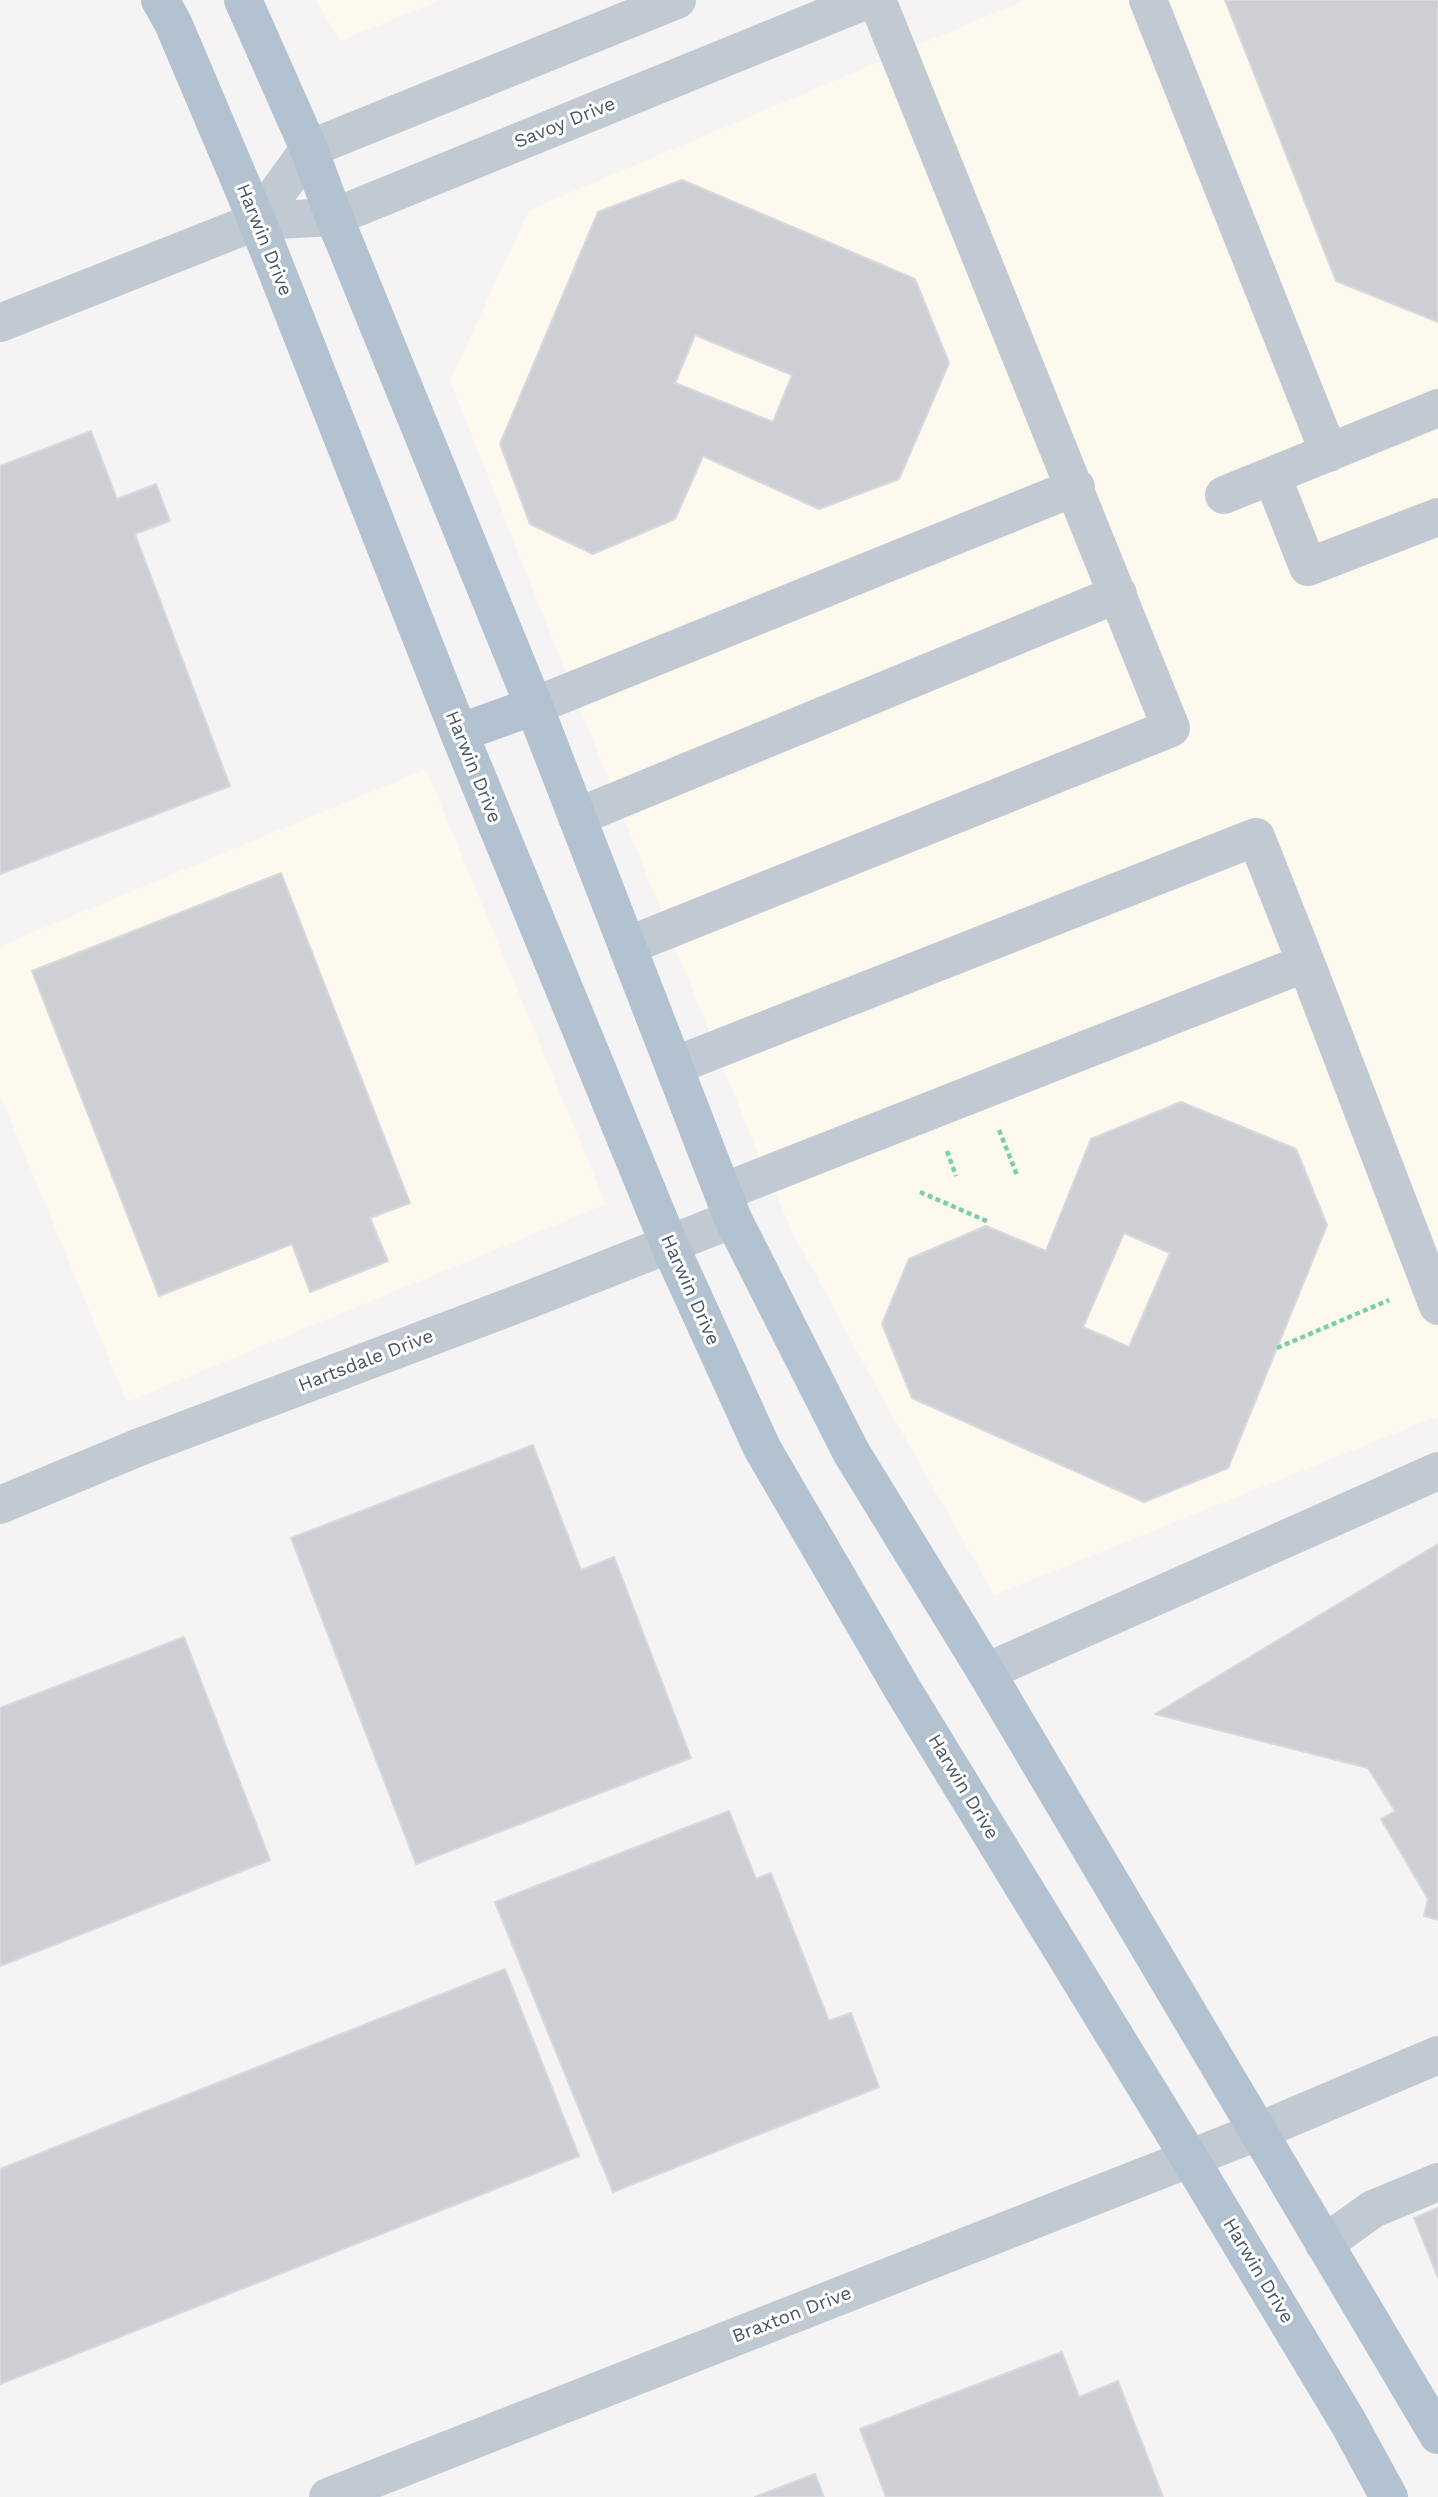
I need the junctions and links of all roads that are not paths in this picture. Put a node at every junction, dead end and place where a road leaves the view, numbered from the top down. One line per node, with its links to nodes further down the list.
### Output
1 (160, 0): 9 (main road, Harwin Drive)
2 (243, 0): 7 (main road)
3 (677, 0): 7 (street)
4 (867, 0): 8 (street, Savoy Drive)
5 (877, 0): 14 (street)
6 (1148, 0): 12 (street)
7 (309, 149): 8 (main road); 9 (street)
8 (334, 217): 9 (street, Savoy Drive); 18 (main road)
9 (257, 221): 10 (street, Savoy Drive); 19 (main road, Harwin Drive)
10 (0, 323)
11 (1438, 408): 12 (street)
12 (1329, 453): 13 (street)
13 (1272, 476): 15 (street); 16 (street)
14 (1076, 487): 17 (street); 18 (street)
15 (1224, 495)
16 (1438, 517)
17 (1118, 594): 20 (street); 21 (street)
18 (534, 706): 19 (main road); 20 (main road)
19 (459, 733): 25 (main road, Harwin Drive)
20 (577, 817): 21 (main road)
21 (627, 946): 23 (main road)
22 (1306, 963): 23 (street); 24 (street, Hartsdale Drive); 26 (street)
23 (674, 1066): 24 (main road)
24 (728, 1205): 25 (street, Hartsdale Drive); 29 (main road)
25 (669, 1244): 28 (street, Hartsdale Drive); 32 (main road, Harwin Drive)
26 (1438, 1306)
27 (1438, 1471): 29 (street)
28 (0, 1505)
29 (986, 1672): 31 (main road)
30 (1438, 2055): 31 (street, Braxton Drive)
31 (1257, 2132): 32 (street, Braxton Drive); 34 (main road)
32 (1191, 2159): 36 (street, Braxton Drive); 37 (main road, Harwin Drive)
33 (1438, 2182): 34 (street)
34 (1324, 2244): 35 (main road)
35 (1437, 2431)
36 (328, 2497)
37 (1390, 2497)

